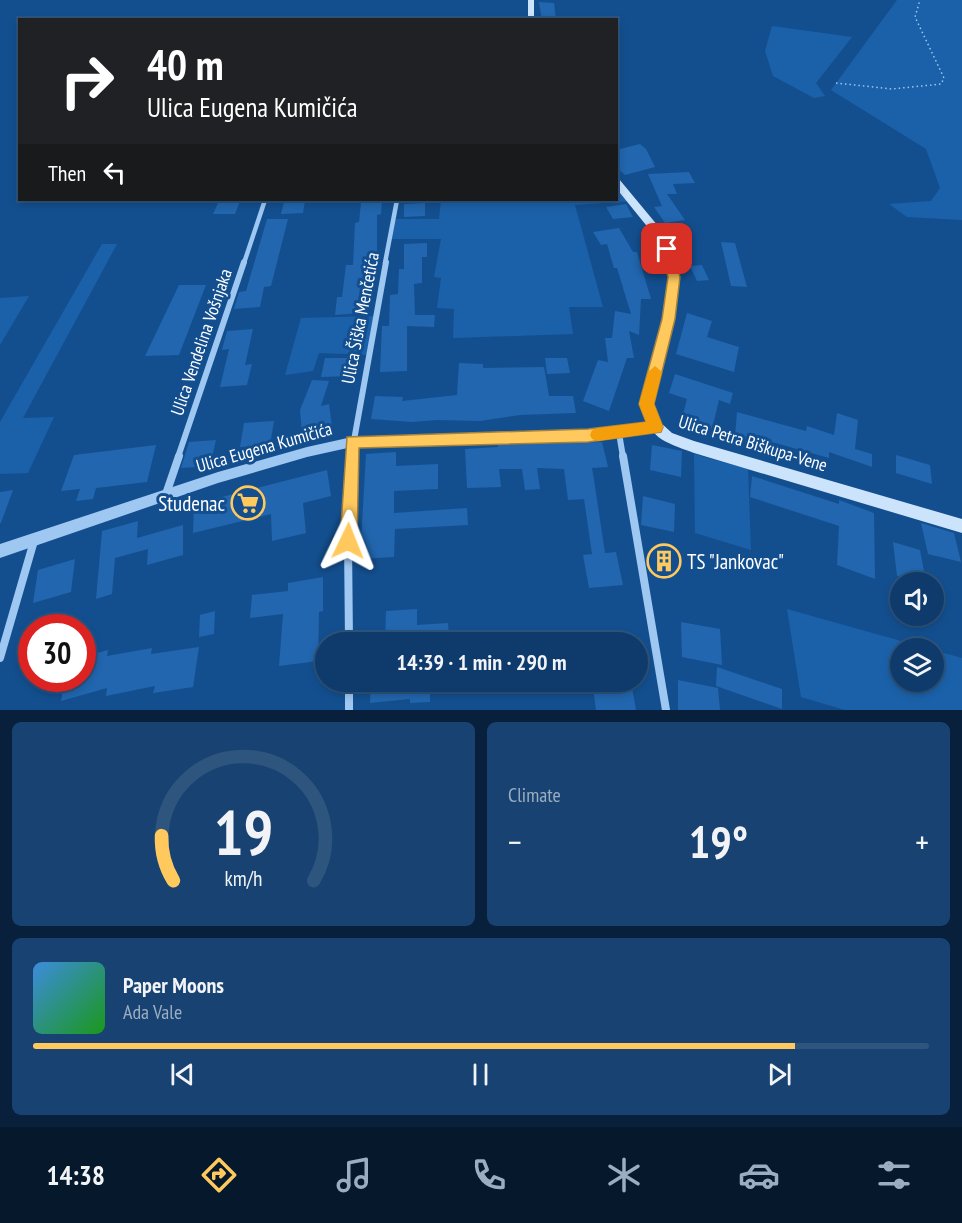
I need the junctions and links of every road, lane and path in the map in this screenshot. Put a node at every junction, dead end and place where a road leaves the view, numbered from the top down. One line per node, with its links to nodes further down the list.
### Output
1 (531, 0): 3 (main road)
2 (920, 0): 4 (path)
3 (531, 18)
4 (836, 83)
5 (618, 183): 8 (main road, Ulica Petra Biškupa-Vene)
6 (265, 201): 11 (street, Ulica Vendelina Vošnjaka)
7 (398, 201): 10 (street, Ulica Šiška Menčetića)
8 (656, 427): 9 (street, Ulica Eugena Kumičića); 12 (main road, Ulica Petra Biškupa-Vene)
9 (619, 433): 10 (street, Ulica Eugena Kumičića); 19 (street)
10 (352, 442): 11 (street, Ulica Eugena Kumičića); 15 (street, Ulica Šiška Menčetića)
11 (166, 494): 13 (street, Ulica Eugena Kumičića)
12 (962, 526)
13 (34, 541): 14 (street, Ulica Eugena Kumičića); 16 (street)
14 (0, 551)
15 (349, 632)
16 (0, 657)
17 (349, 692): 18 (street)
18 (349, 710)
19 (666, 710)

